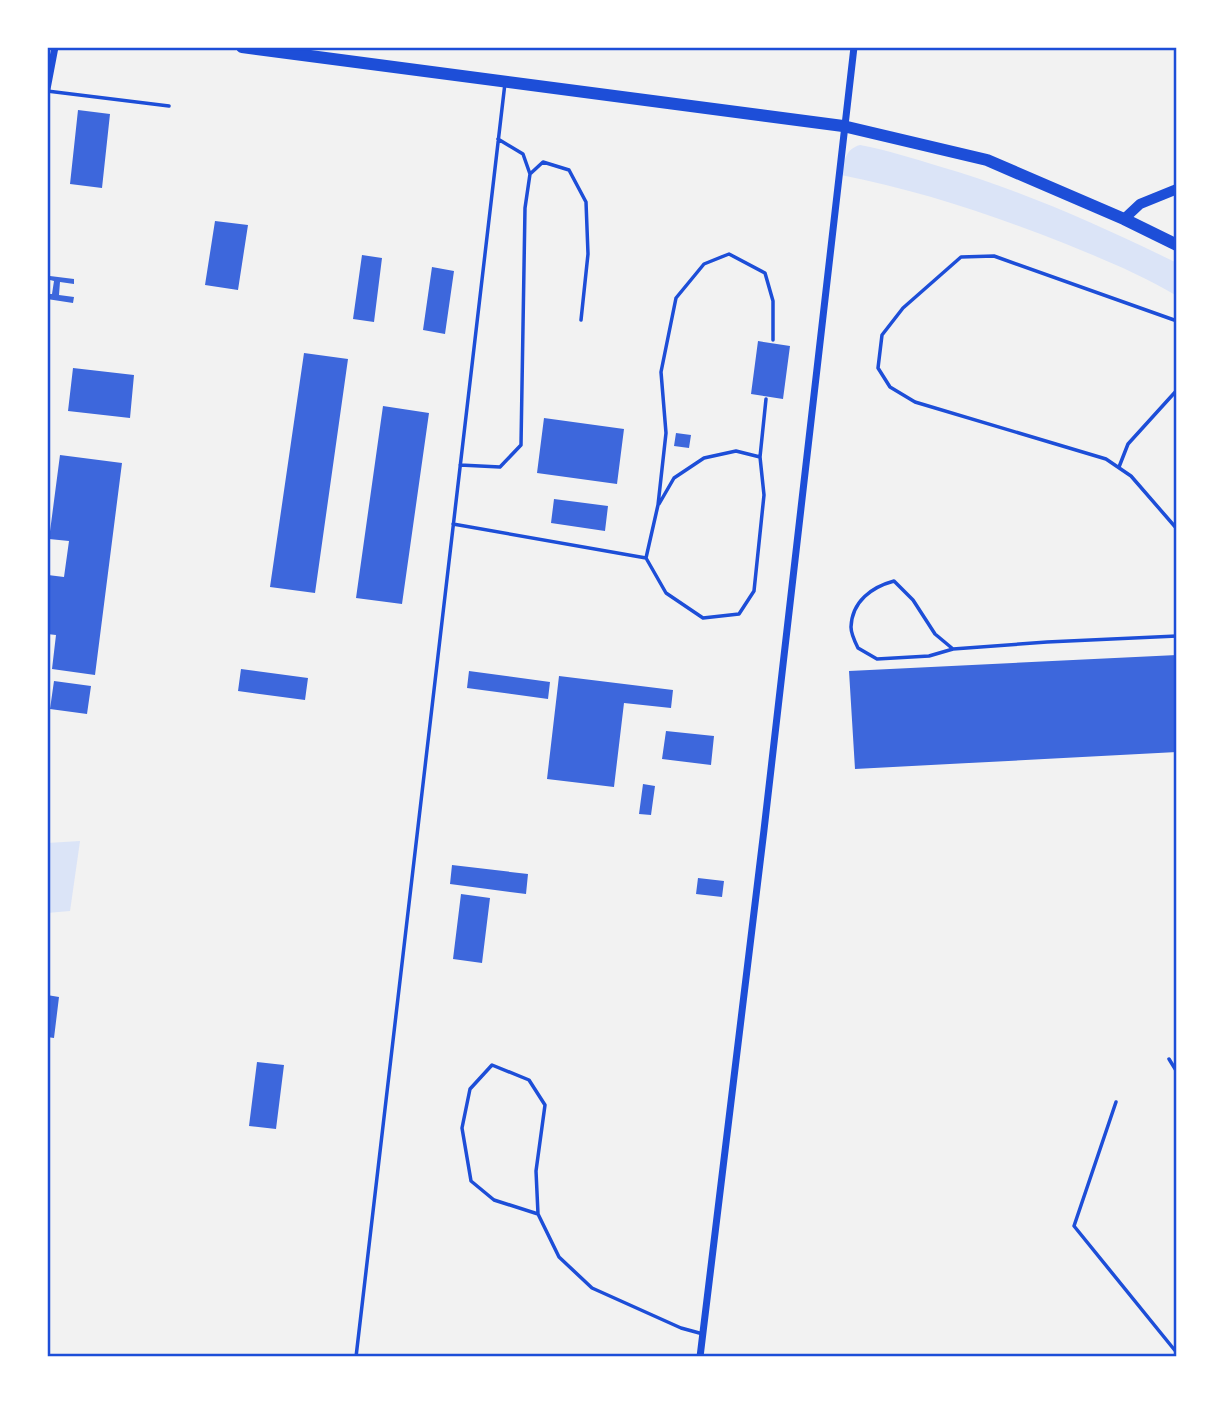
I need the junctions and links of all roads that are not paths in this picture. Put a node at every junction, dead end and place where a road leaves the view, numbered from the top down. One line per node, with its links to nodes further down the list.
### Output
1 (55, 47): 5 (street)
2 (242, 47): 4 (highway)
3 (853, 47): 7 (street)
4 (505, 81): 7 (highway); 8 (lane)
5 (47, 90): 6 (lane)
6 (169, 106)
7 (843, 126): 11 (highway); 31 (street)
8 (498, 139): 9 (lane); 19 (lane)
9 (530, 174): 13 (lane); 19 (lane)
10 (1177, 189): 11 (main road)
11 (1124, 219): 12 (highway)
12 (1177, 245)
13 (581, 320)
14 (1177, 321): 20 (lane)
15 (773, 340): 21 (lane)
16 (1177, 390): 20 (lane)
17 (766, 399): 18 (lane)
18 (760, 457): 21 (lane); 24 (lane)
19 (460, 465): 22 (lane)
20 (1119, 467): 23 (lane)
21 (658, 505): 24 (lane)
22 (453, 524): 24 (lane); 33 (lane)
23 (1177, 529)
24 (646, 558)
25 (1177, 636): 26 (lane)
26 (953, 649): 26 (lane)
27 (1169, 1059): 28 (lane)
28 (1177, 1072)
29 (1116, 1102): 32 (lane)
30 (538, 1214): 30 (lane); 31 (lane)
31 (703, 1334): 34 (street)
32 (1177, 1353)
33 (356, 1357)
34 (700, 1357)

